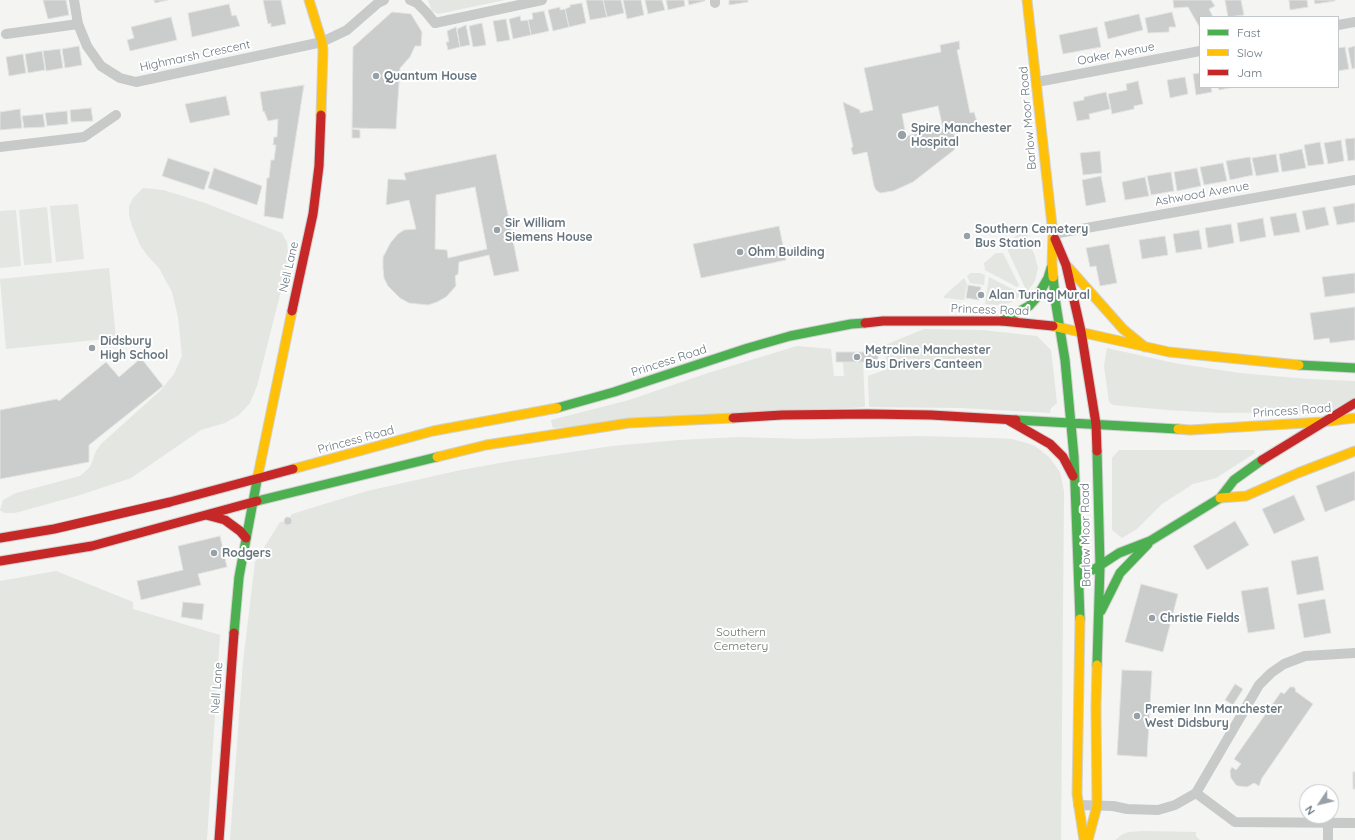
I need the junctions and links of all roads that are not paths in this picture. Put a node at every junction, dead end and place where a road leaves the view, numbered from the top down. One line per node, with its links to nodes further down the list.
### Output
1 (74, 0): 8 (street, Highmarsh Crescent)
2 (309, 0): 11 (main road, Nell Lane)
3 (384, 0): 11 (street, Highmarsh Crescent)
4 (410, 0): 5 (street)
5 (542, 0)
6 (1027, 0): 13 (main road, Barlow Moor Road)
7 (1355, 22): 9 (street)
8 (78, 24): 10 (street); 11 (street, Highmarsh Crescent)
9 (1339, 25)
10 (6, 34)
11 (322, 42): 32 (main road, Nell Lane)
12 (1199, 51): 13 (street, Oaker Avenue)
13 (1037, 82): 17 (main road, Barlow Moor Road)
14 (116, 115): 15 (street)
15 (0, 147)
16 (1355, 180): 17 (street, Ashwood Avenue)
17 (1053, 234): 18 (main road, Barlow Moor Road); 19 (main road, Barlow Moor Road)
18 (1052, 263): 20 (main road); 21 (main road, Barlow Moor Road)
19 (1066, 264): 22 (main road, Barlow Moor Road); 23 (main road)
20 (1002, 321): 21 (main road, Princess Road); 32 (main road, Princess Road)
21 (1060, 326): 22 (main road, Princess Road); 29 (main road, Barlow Moor Road)
22 (1081, 332): 23 (main road, Princess Road); 30 (main road, Barlow Moor Road)
23 (1145, 347): 24 (main road, Princess Road)
24 (1355, 368)
25 (1355, 403): 28 (main road)
26 (1355, 418): 28 (main road, Princess Road)
27 (1008, 420): 29 (main road, Princess Road); 33 (main road); 35 (main road, Princess Road)
28 (1322, 422): 30 (main road, Princess Road); 34 (main road)
29 (1071, 423): 30 (main road, Princess Road); 33 (main road, Barlow Moor Road)
30 (1096, 424): 41 (main road, Barlow Moor Road)
31 (1355, 451): 34 (main road)
32 (257, 479): 35 (main road, Nell Lane); 37 (main road, Princess Road)
33 (1076, 491): 42 (main road, Barlow Moor Road)
34 (1220, 498): 39 (main road)
35 (253, 502): 36 (main road, Princess Road); 38 (main road, Nell Lane)
36 (206, 515): 38 (main road); 40 (main road, Princess Road)
37 (0, 538)
38 (246, 538): 52 (main road, Nell Lane)
39 (1150, 541): 41 (main road); 43 (main road)
40 (0, 561)
41 (1100, 565): 42 (main road); 43 (main road, Barlow Moor Road)
42 (1080, 581): 46 (main road, Barlow Moor Road)
43 (1098, 617): 47 (main road, Barlow Moor Road)
44 (1355, 653): 45 (street)
45 (1196, 793): 47 (street); 48 (street)
46 (1078, 805): 47 (street); 53 (main road, Barlow Moor Road)
47 (1097, 806): 54 (main road, Barlow Moor Road)
48 (1299, 823)
49 (1339, 823): 50 (street)
50 (1355, 823)
51 (1328, 824): 55 (street)
52 (219, 840)
53 (1084, 840)
54 (1088, 840)
55 (1328, 840)

